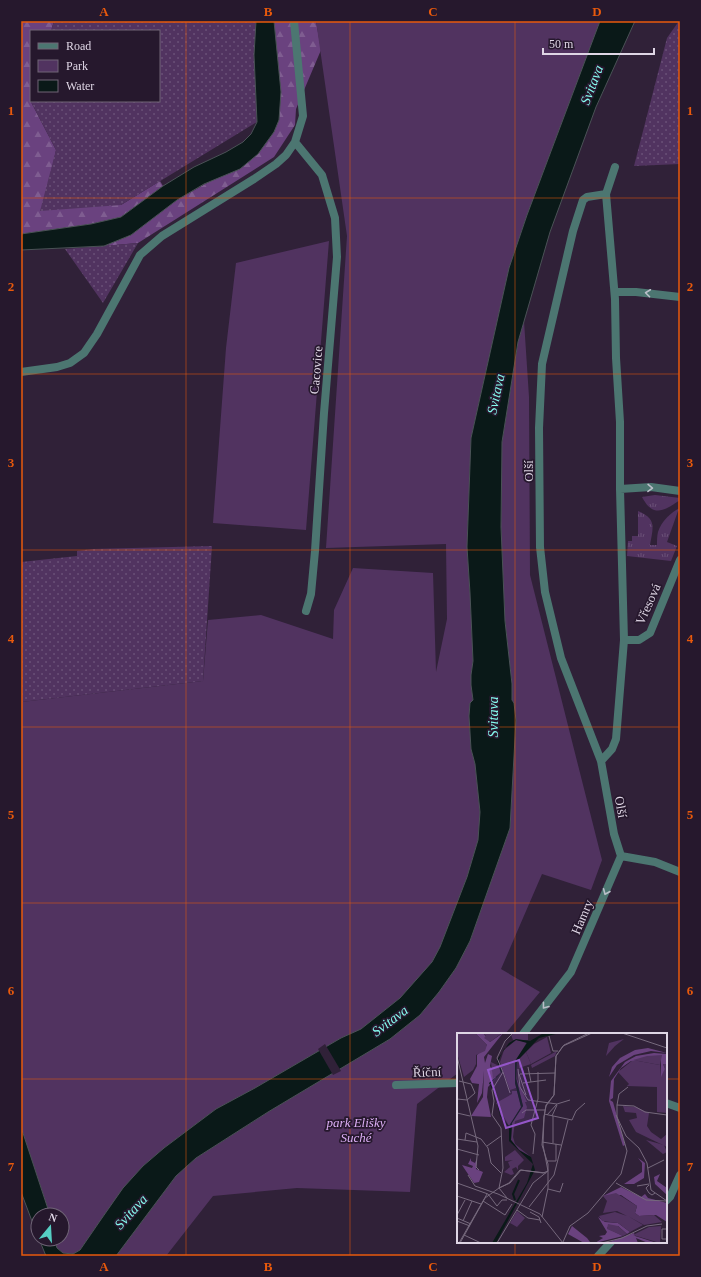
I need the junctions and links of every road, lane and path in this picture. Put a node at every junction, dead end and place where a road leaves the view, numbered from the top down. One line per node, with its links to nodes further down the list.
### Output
1 (294, 21): 2 (street)
2 (295, 142): 7 (street); 11 (street, Cacovice)
3 (615, 167): 4 (street)
4 (606, 194): 5 (street); 13 (street, Olší)
5 (615, 292): 6 (street, one-way to 5); 8 (street)
6 (680, 297)
7 (21, 372)
8 (620, 489): 9 (street, one-way to 9); 12 (street)
9 (680, 491)
10 (680, 560): 12 (street, Vřesová)
11 (306, 611)
12 (624, 640): 13 (street)
13 (601, 761): 14 (street, Olší)
14 (621, 856): 15 (street); 16 (street, Hamry, one-way to 16)
15 (680, 872)
16 (524, 1033)
17 (457, 1083): 18 (street, Říční)
18 (396, 1085)
19 (667, 1103): 20 (street)
20 (680, 1108)
21 (680, 1175): 22 (street)
22 (667, 1200)
23 (611, 1243): 24 (street)
24 (598, 1256)

